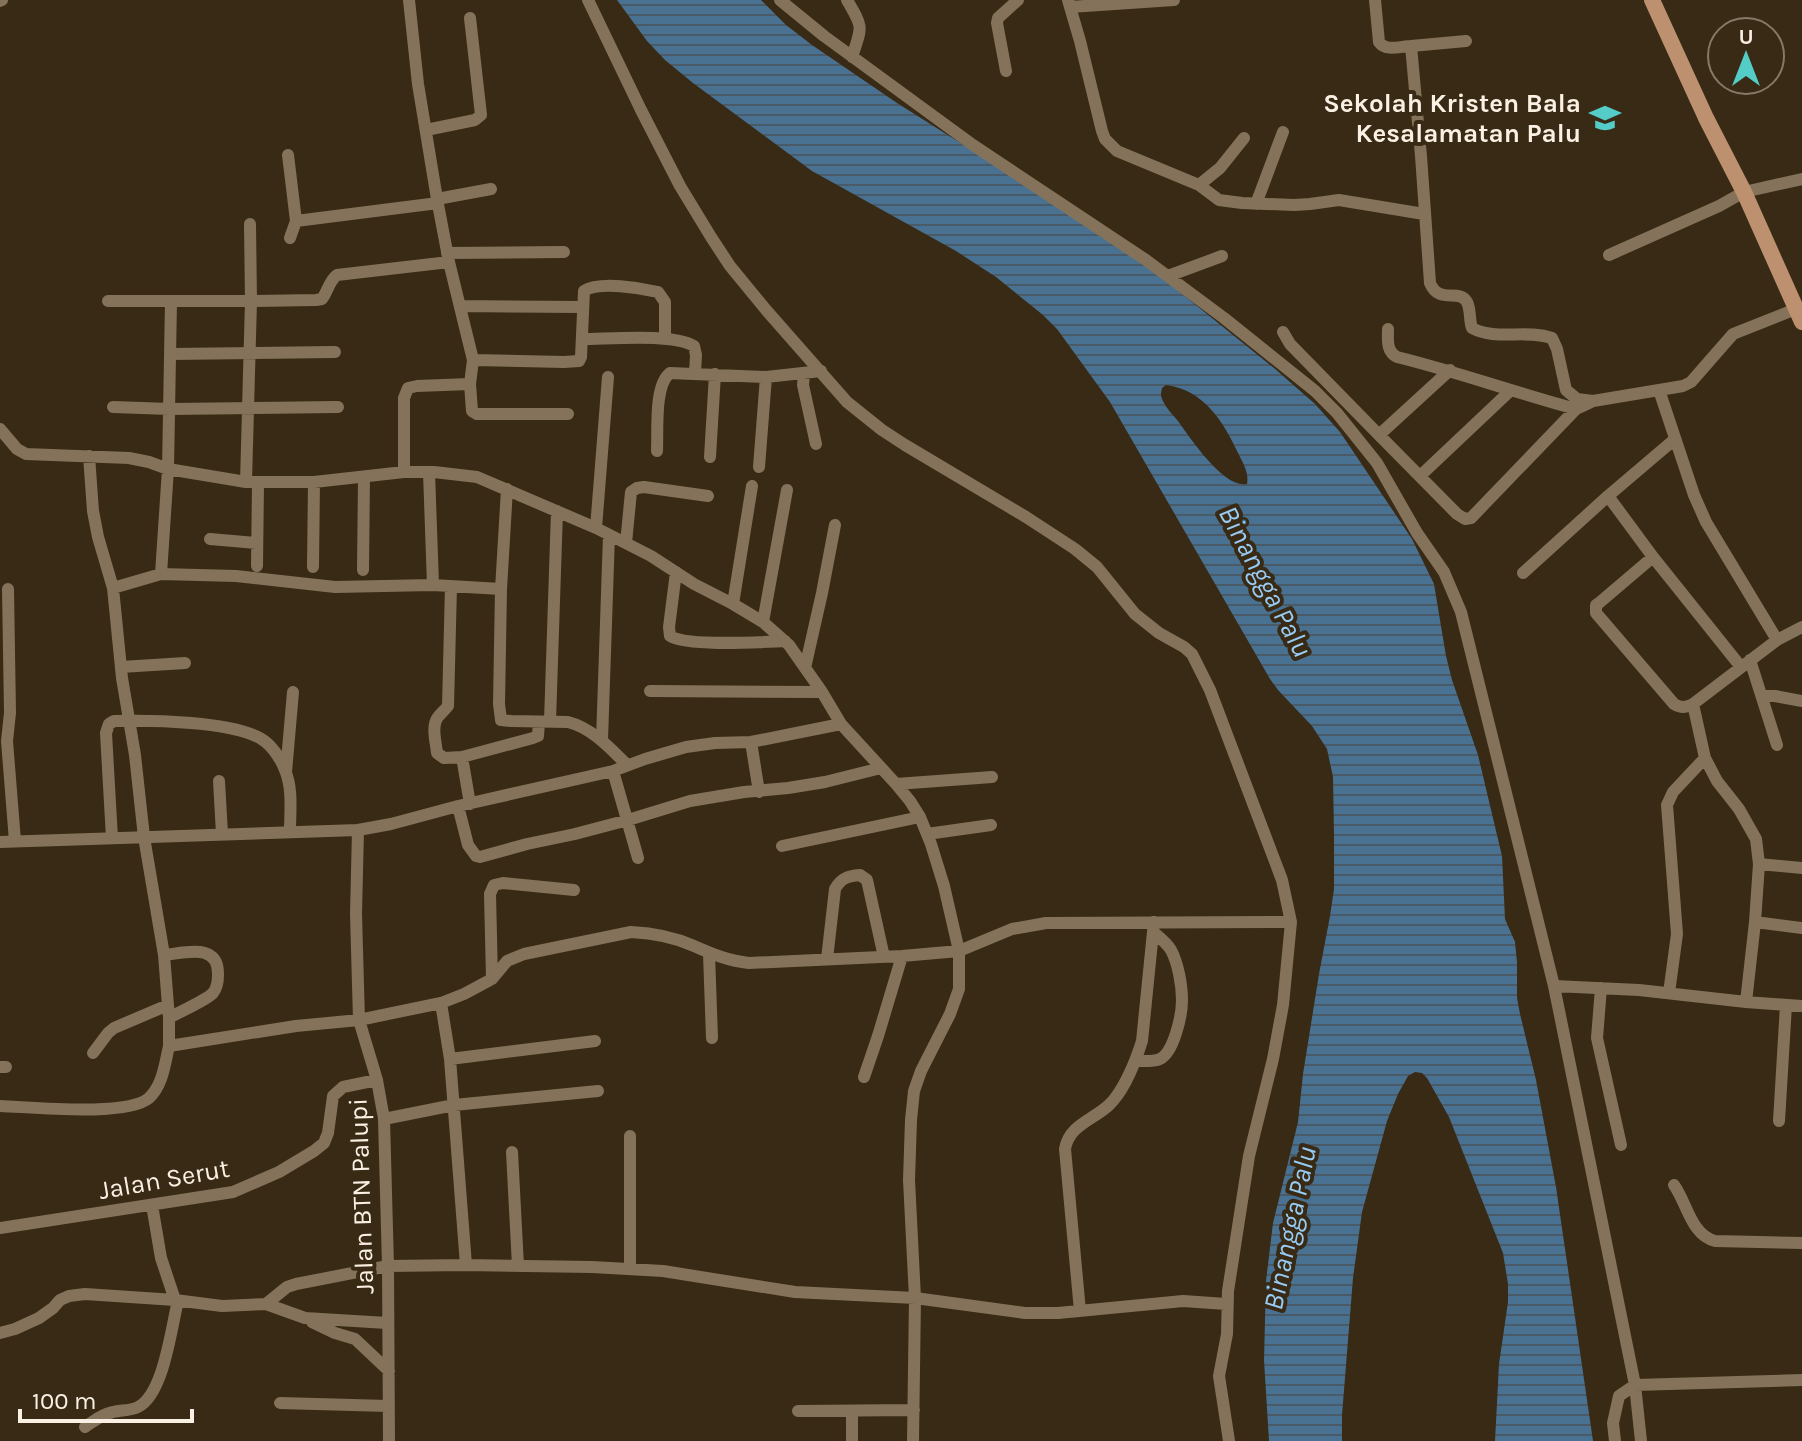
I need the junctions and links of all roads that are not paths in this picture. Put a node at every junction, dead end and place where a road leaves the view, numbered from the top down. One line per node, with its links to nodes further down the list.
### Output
1 (409, 0): 15 (street)
2 (588, 0): 49 (street)
3 (780, 0): 13 (street)
4 (847, 0): 13 (street)
5 (1018, 0): 14 (street)
6 (1174, 0): 9 (street)
7 (1375, 0): 12 (street)
8 (1652, 0): 22 (main road)
9 (1069, 3): 20 (street)
10 (470, 18): 15 (street)
11 (1466, 41): 12 (street)
12 (1411, 46): 25 (street)
13 (852, 57): 33 (street)
14 (1006, 71)
15 (426, 130): 23 (street)
16 (1283, 132): 24 (street)
17 (1244, 138): 20 (street)
18 (288, 155): 26 (street)
19 (1802, 179): 22 (street)
20 (1199, 185): 24 (street)
21 (491, 189): 23 (street)
22 (1744, 192): 30 (street); 39 (main road)
23 (438, 201): 26 (street); 32 (street)
24 (1256, 204): 25 (street)
25 (1424, 214): 58 (street)
26 (296, 221): 28 (street)
27 (250, 224): 36 (street)
28 (290, 238)
29 (564, 252): 32 (street)
30 (1609, 255)
31 (1222, 256): 33 (street)
32 (448, 258): 36 (street); 37 (street)
33 (1168, 276): 164 (street)
34 (108, 301): 35 (street)
35 (171, 301): 36 (street); 45 (street)
36 (251, 301): 46 (street)
37 (460, 306): 38 (street); 47 (street)
38 (582, 307): 42 (street); 43 (street)
39 (1799, 316): 56 (street)
40 (1388, 329): 48 (street)
41 (1283, 332): 66 (street)
42 (582, 339): 43 (street); 47 (street)
43 (665, 339): 50 (street)
44 (335, 352): 46 (street)
45 (171, 354): 46 (street); 62 (street)
46 (250, 354): 61 (street)
47 (473, 360): 55 (street)
48 (1450, 370): 57 (street); 66 (street)
49 (821, 371): 52 (street); 153 (street)
50 (695, 373): 51 (street); 69 (street)
51 (715, 374): 54 (street); 71 (street)
52 (804, 374): 54 (street); 68 (street)
53 (608, 377): 87 (street)
54 (766, 377): 72 (street)
55 (470, 384): 64 (street); 74 (street)
56 (1659, 390): 58 (street); 67 (street)
57 (1510, 391): 63 (street); 76 (street)
58 (1593, 401): 63 (street)
59 (113, 407): 62 (street)
60 (338, 407): 61 (street)
61 (249, 408): 62 (street); 79 (street)
62 (170, 409): 73 (street)
63 (1576, 409): 76 (street)
64 (568, 414)
65 (0, 429): 70 (street)
66 (1379, 435): 76 (street)
67 (1675, 439): 84 (street); 107 (street)
68 (816, 444)
69 (657, 451)
70 (89, 456): 73 (street); 101 (street)
71 (710, 457)
72 (759, 467)
73 (168, 469): 79 (street); 98 (street)
74 (404, 472): 75 (street); 77 (street)
75 (429, 472): 81 (street); 99 (street)
76 (1420, 476)
77 (364, 477): 78 (street); 95 (street)
78 (314, 482): 79 (street); 94 (street)
79 (252, 483): 90 (street)
80 (752, 486): 104 (street)
81 (507, 489): 85 (street); 103 (street)
82 (787, 490): 105 (street)
83 (708, 496): 91 (street)
84 (1608, 496): 92 (street); 97 (street)
85 (557, 511): 87 (street); 120 (street)
86 (835, 525): 112 (street)
87 (596, 528): 88 (street)
88 (609, 535): 91 (street); 122 (street)
89 (210, 539): 90 (street)
90 (257, 543): 93 (street)
91 (626, 543): 96 (street)
92 (1653, 557): 110 (street); 118 (street)
93 (257, 566)
94 (313, 567)
95 (363, 570)
96 (676, 572): 104 (street); 108 (street)
97 (1523, 573)
98 (161, 574): 99 (street); 101 (street)
99 (433, 585): 100 (street)
100 (451, 586): 103 (street); 126 (street)
101 (113, 588): 111 (street)
102 (8, 589): 123 (street)
103 (501, 589): 120 (street)
104 (733, 604): 105 (street)
105 (763, 622): 108 (street)
106 (1802, 627): 107 (street)
107 (1777, 640): 110 (street)
108 (785, 641): 112 (street)
109 (185, 663): 111 (street)
110 (1745, 664): 116 (street); 118 (street)
111 (121, 667): 119 (street)
112 (805, 668): 115 (street)
113 (650, 691): 115 (street)
114 (293, 692): 131 (street)
115 (822, 692): 121 (street)
116 (1762, 696): 117 (street); 125 (street)
117 (1802, 701)
118 (1693, 704): 127 (street)
119 (130, 721): 131 (street); 144 (street); 145 (street)
120 (545, 722): 122 (street); 126 (street)
121 (841, 724): 124 (street); 129 (street)
122 (602, 740): 128 (street)
123 (3, 741): 146 (street)
124 (751, 742): 128 (street); 135 (street)
125 (1777, 745)
126 (462, 757): 136 (street)
127 (1705, 758): 150 (street); 166 (street)
128 (627, 765): 130 (street)
129 (881, 768): 134 (street); 135 (street)
130 (613, 771): 136 (street); 138 (street)
131 (286, 772): 141 (street)
132 (992, 777): 134 (street)
133 (219, 781): 142 (street)
134 (896, 784): 137 (street)
135 (759, 792): 138 (street)
136 (464, 805): 138 (street); 140 (street)
137 (920, 817): 143 (street); 148 (street)
138 (628, 820): 149 (street)
139 (991, 825): 143 (street)
140 (358, 830): 141 (street); 172 (street, Jalan BTN Palupi)
141 (290, 832): 142 (street)
142 (222, 834): 144 (street)
143 (927, 834): 157 (street)
144 (144, 837): 145 (street); 159 (street)
145 (112, 838): 146 (street)
146 (15, 841): 147 (street)
147 (0, 842)
148 (782, 846)
149 (638, 858)
150 (1759, 864): 151 (street); 154 (street)
151 (1802, 868)
152 (574, 890): 163 (street)
153 (1291, 922): 155 (street); 200 (street)
154 (1755, 922): 156 (street); 167 (street)
155 (1154, 927): 157 (street); 178 (street); 178 (street)
156 (1802, 928)
157 (959, 951): 160 (street); 197 (street)
158 (709, 954): 162 (street); 163 (street); 173 (street)
159 (164, 955): 171 (street); 171 (street)
160 (902, 956): 161 (street); 179 (street)
161 (884, 957): 162 (street); 162 (street)
162 (827, 959)
163 (492, 979): 168 (street)
164 (1554, 986): 165 (street); 208 (street)
165 (1601, 988): 166 (street); 187 (street)
166 (1669, 993): 167 (street)
167 (1746, 1002): 169 (street)
168 (441, 1003): 172 (street); 177 (street)
169 (1786, 1005): 170 (street); 185 (street)
170 (1802, 1006)
171 (169, 1012): 175 (street); 176 (street)
172 (359, 1020): 175 (street); 180 (street, Jalan BTN Palupi)
173 (712, 1038)
174 (595, 1041): 177 (street)
175 (169, 1046): 183 (street)
176 (93, 1053)
177 (450, 1059): 182 (street)
178 (1135, 1061): 201 (street)
179 (864, 1077)
180 (377, 1080): 184 (street, Jalan BTN Palupi); 190 (street, Jalan Serut)
181 (598, 1091): 182 (street)
182 (454, 1105): 184 (street); 193 (street)
183 (0, 1106)
184 (384, 1119): 194 (street, Jalan BTN Palupi)
185 (1779, 1121)
186 (630, 1136): 196 (street)
187 (1621, 1145)
188 (512, 1152): 195 (street)
189 (1674, 1185): 192 (street)
190 (152, 1205): 191 (street, Jalan Serut); 198 (street)
191 (0, 1228)
192 (1802, 1243)
193 (466, 1265): 194 (street); 195 (street)
194 (388, 1266): 199 (street); 203 (street, Jalan BTN Palupi)
195 (518, 1266): 196 (street)
196 (630, 1269): 197 (street)
197 (915, 1298): 201 (street); 211 (street)
198 (176, 1301): 199 (street); 204 (street); 214 (street)
199 (266, 1304): 202 (street)
200 (1226, 1304): 201 (street); 218 (street)
201 (1080, 1311)
202 (305, 1318): 203 (street); 205 (street)
203 (387, 1324): 205 (street); 206 (street, Jalan BTN Palupi)
204 (0, 1333)
205 (355, 1339): 206 (street)
206 (389, 1371): 210 (street, Jalan BTN Palupi)
207 (1802, 1380): 208 (street)
208 (1635, 1385): 219 (street); 220 (street)
209 (280, 1403): 210 (street)
210 (388, 1406): 215 (street, Jalan BTN Palupi)
211 (914, 1410): 213 (street); 217 (street)
212 (798, 1411): 213 (street)
213 (852, 1411): 216 (street)
214 (85, 1427)
215 (389, 1441)
216 (852, 1441)
217 (913, 1441)
218 (1229, 1441)
219 (1615, 1441)
220 (1641, 1441)

